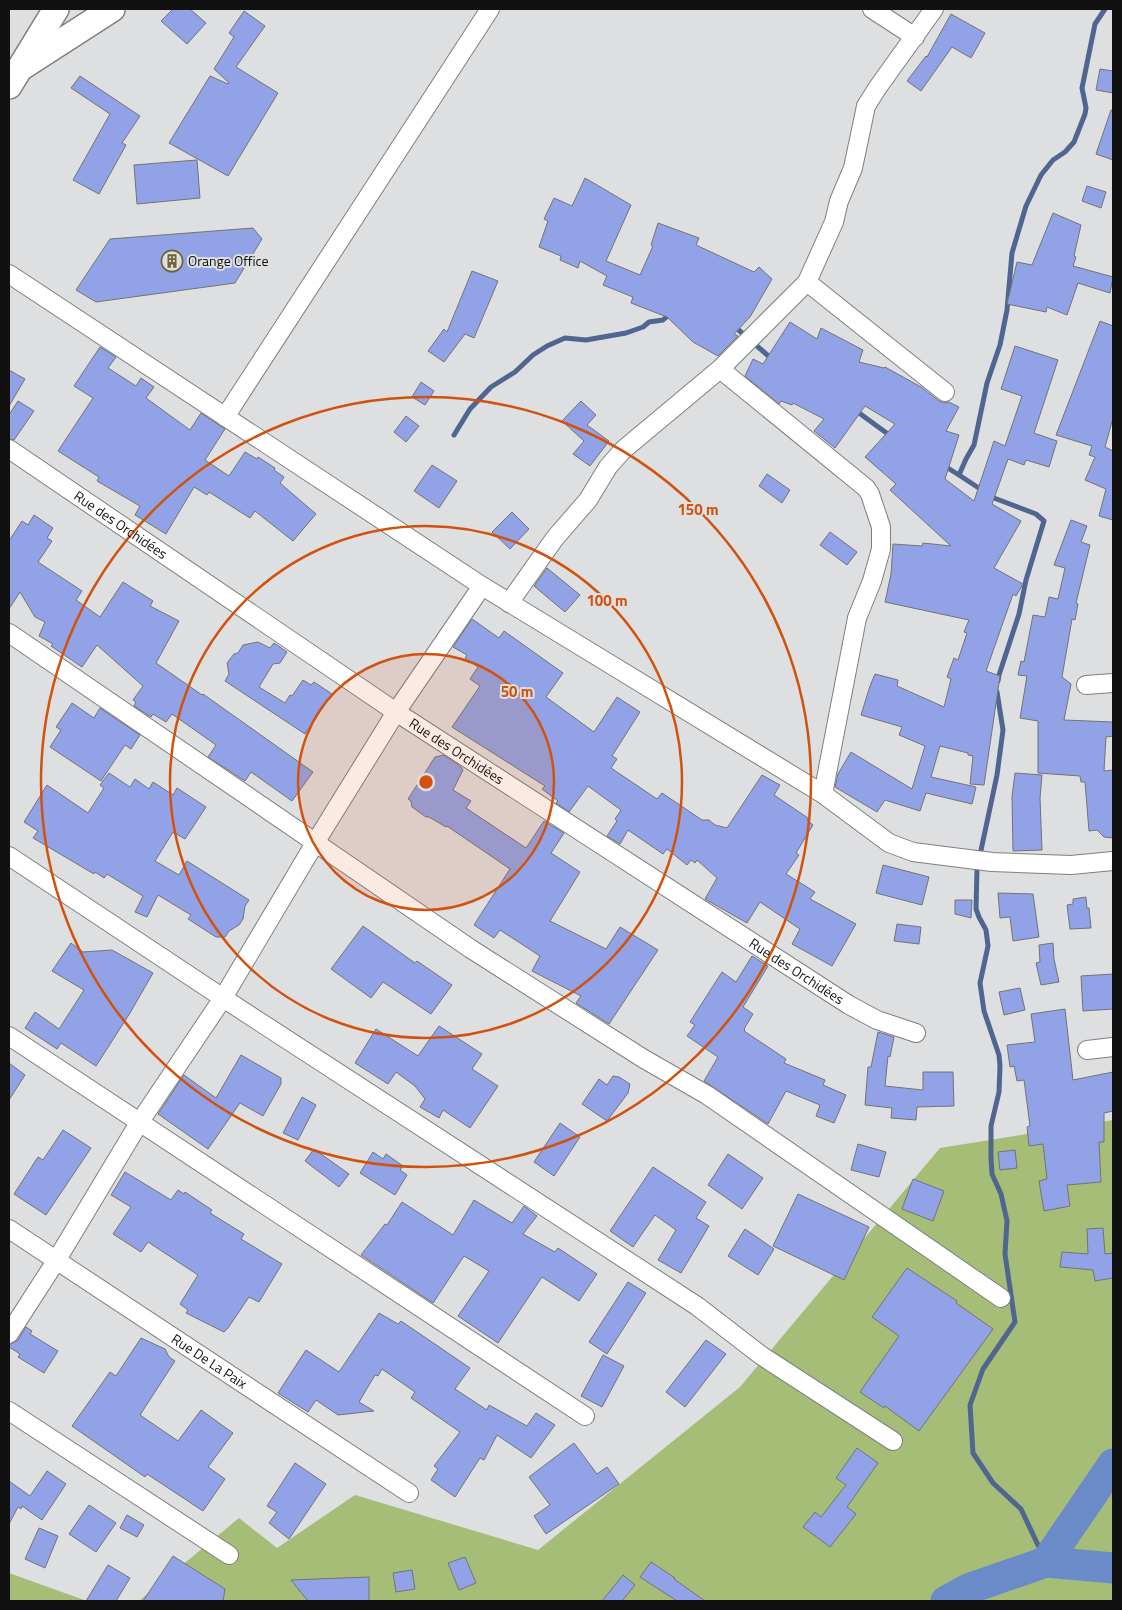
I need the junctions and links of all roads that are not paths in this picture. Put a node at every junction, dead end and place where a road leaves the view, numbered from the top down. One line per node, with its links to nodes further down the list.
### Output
1 (56, 9): 7 (main road)
2 (112, 9): 7 (main road)
3 (490, 9): 12 (street)
4 (872, 9): 6 (street)
5 (934, 9): 6 (street)
6 (915, 37): 9 (street)
7 (14, 77)
8 (9, 274): 12 (street)
9 (807, 282): 10 (street); 11 (street)
10 (720, 369): 15 (street); 20 (street)
11 (945, 392)
12 (225, 417): 14 (street)
13 (9, 449): 19 (street, Rue des Orchidées)
14 (482, 586): 15 (street); 19 (street)
15 (510, 603): 20 (street)
16 (9, 634): 21 (street)
17 (1113, 683): 18 (street)
18 (1086, 686)
19 (396, 712): 21 (street); 25 (street, Rue des Orchidées)
20 (823, 794): 23 (street)
21 (315, 843): 24 (street); 32 (street)
22 (9, 856): 24 (street)
23 (1113, 862)
24 (223, 998): 29 (street); 36 (street)
25 (916, 1033)
26 (9, 1036): 29 (street)
27 (1113, 1048): 28 (street)
28 (1087, 1050)
29 (138, 1123): 31 (street); 35 (street)
30 (9, 1229): 31 (street, Rue De La Paix)
31 (56, 1261): 33 (street); 37 (street, Rue De La Paix)
32 (1001, 1298)
33 (9, 1334)
34 (9, 1411): 38 (street)
35 (586, 1416)
36 (893, 1441)
37 (409, 1493)
38 (229, 1555)

